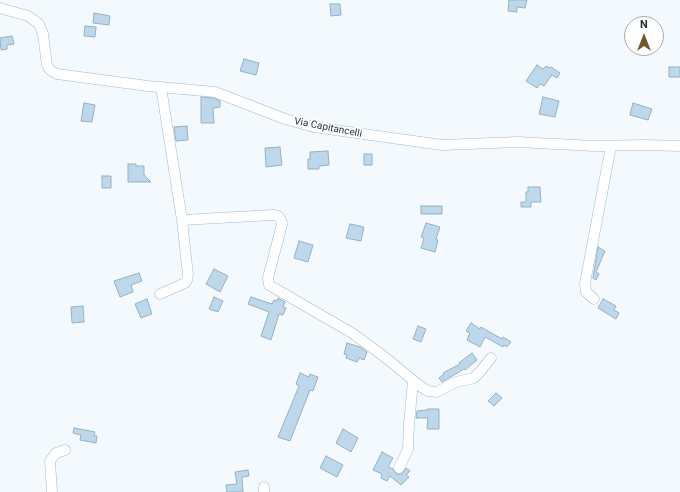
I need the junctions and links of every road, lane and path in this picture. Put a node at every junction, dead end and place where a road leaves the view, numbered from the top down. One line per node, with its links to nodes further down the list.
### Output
1 (0, 8): 2 (street, Via Capitancelli)
2 (161, 87): 3 (street, Via Capitancelli); 5 (street)
3 (611, 146): 4 (street, Via Capitancelli); 7 (street)
4 (680, 146)
5 (182, 220): 6 (street); 9 (street)
6 (160, 294)
7 (594, 299)
8 (491, 358): 9 (street)
9 (413, 381): 11 (street)
10 (65, 450): 12 (street)
11 (399, 468)
12 (52, 492)

